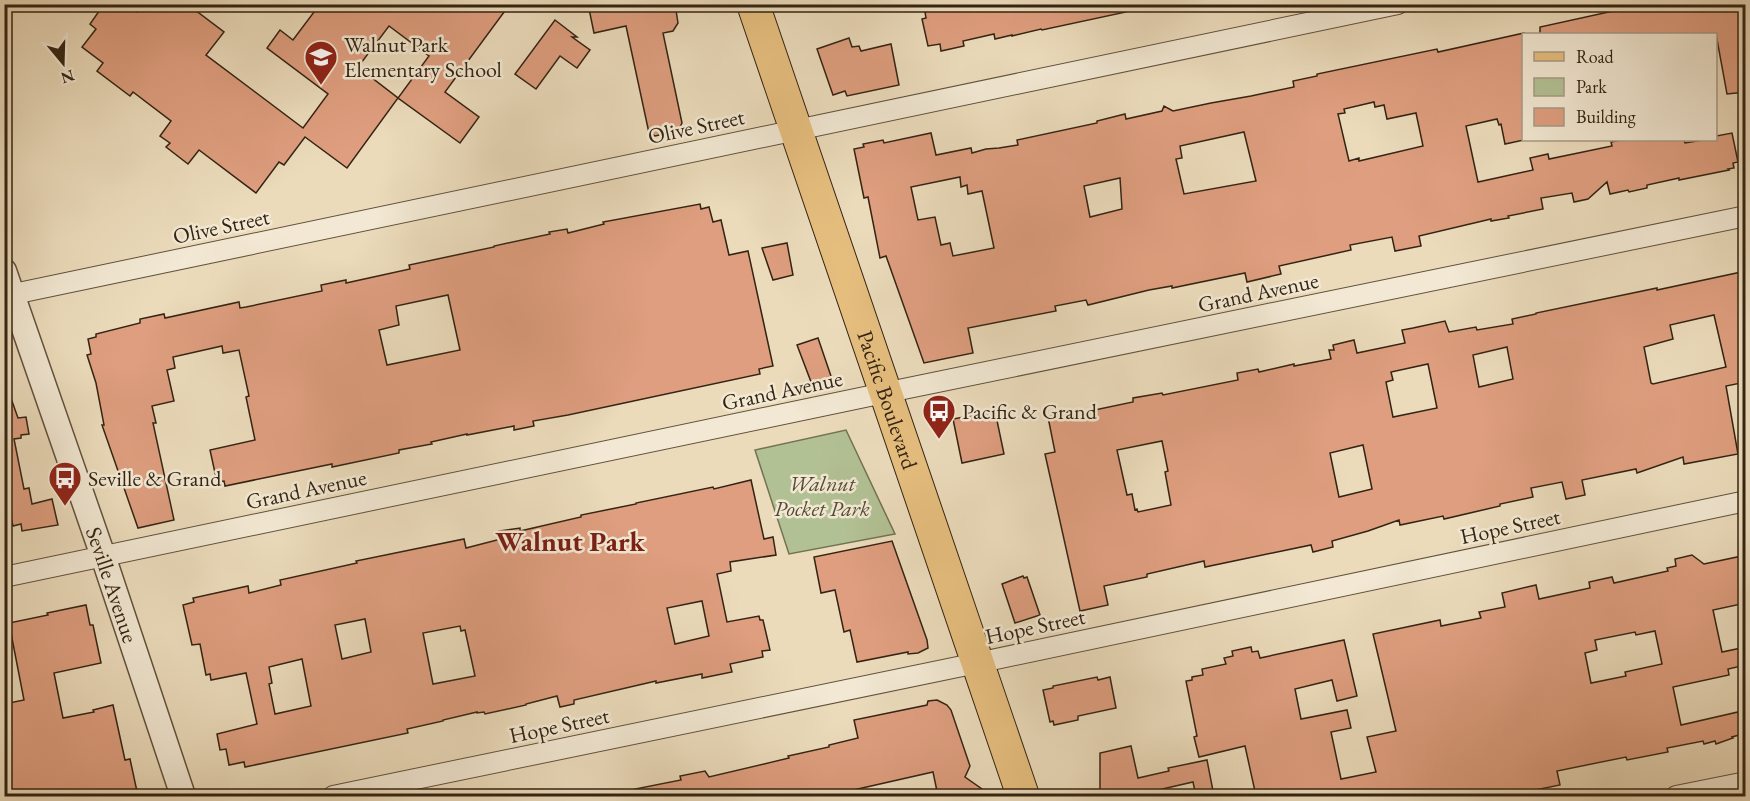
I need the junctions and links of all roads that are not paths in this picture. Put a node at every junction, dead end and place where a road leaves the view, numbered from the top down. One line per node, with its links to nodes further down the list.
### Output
1 (753, 4): 3 (main road, Pacific Boulevard)
2 (1398, 4): 3 (street, Olive Street)
3 (795, 130): 6 (street, Olive Street); 7 (main road, Pacific Boulevard)
4 (1746, 216): 7 (street, Grand Avenue)
5 (4, 271): 6 (street, Seville Avenue)
6 (9, 295): 9 (street, Seville Avenue)
7 (884, 393): 9 (street, Grand Avenue); 11 (main road, Pacific Boulevard)
8 (1746, 501): 11 (street, Hope Street)
9 (103, 556): 10 (street, Grand Avenue); 13 (street, Seville Avenue)
10 (4, 577)
11 (977, 663): 14 (street, Hope Street); 15 (main road, Pacific Boulevard)
12 (1746, 782): 16 (street)
13 (183, 796)
14 (333, 796)
15 (1023, 796)
16 (1676, 796)

